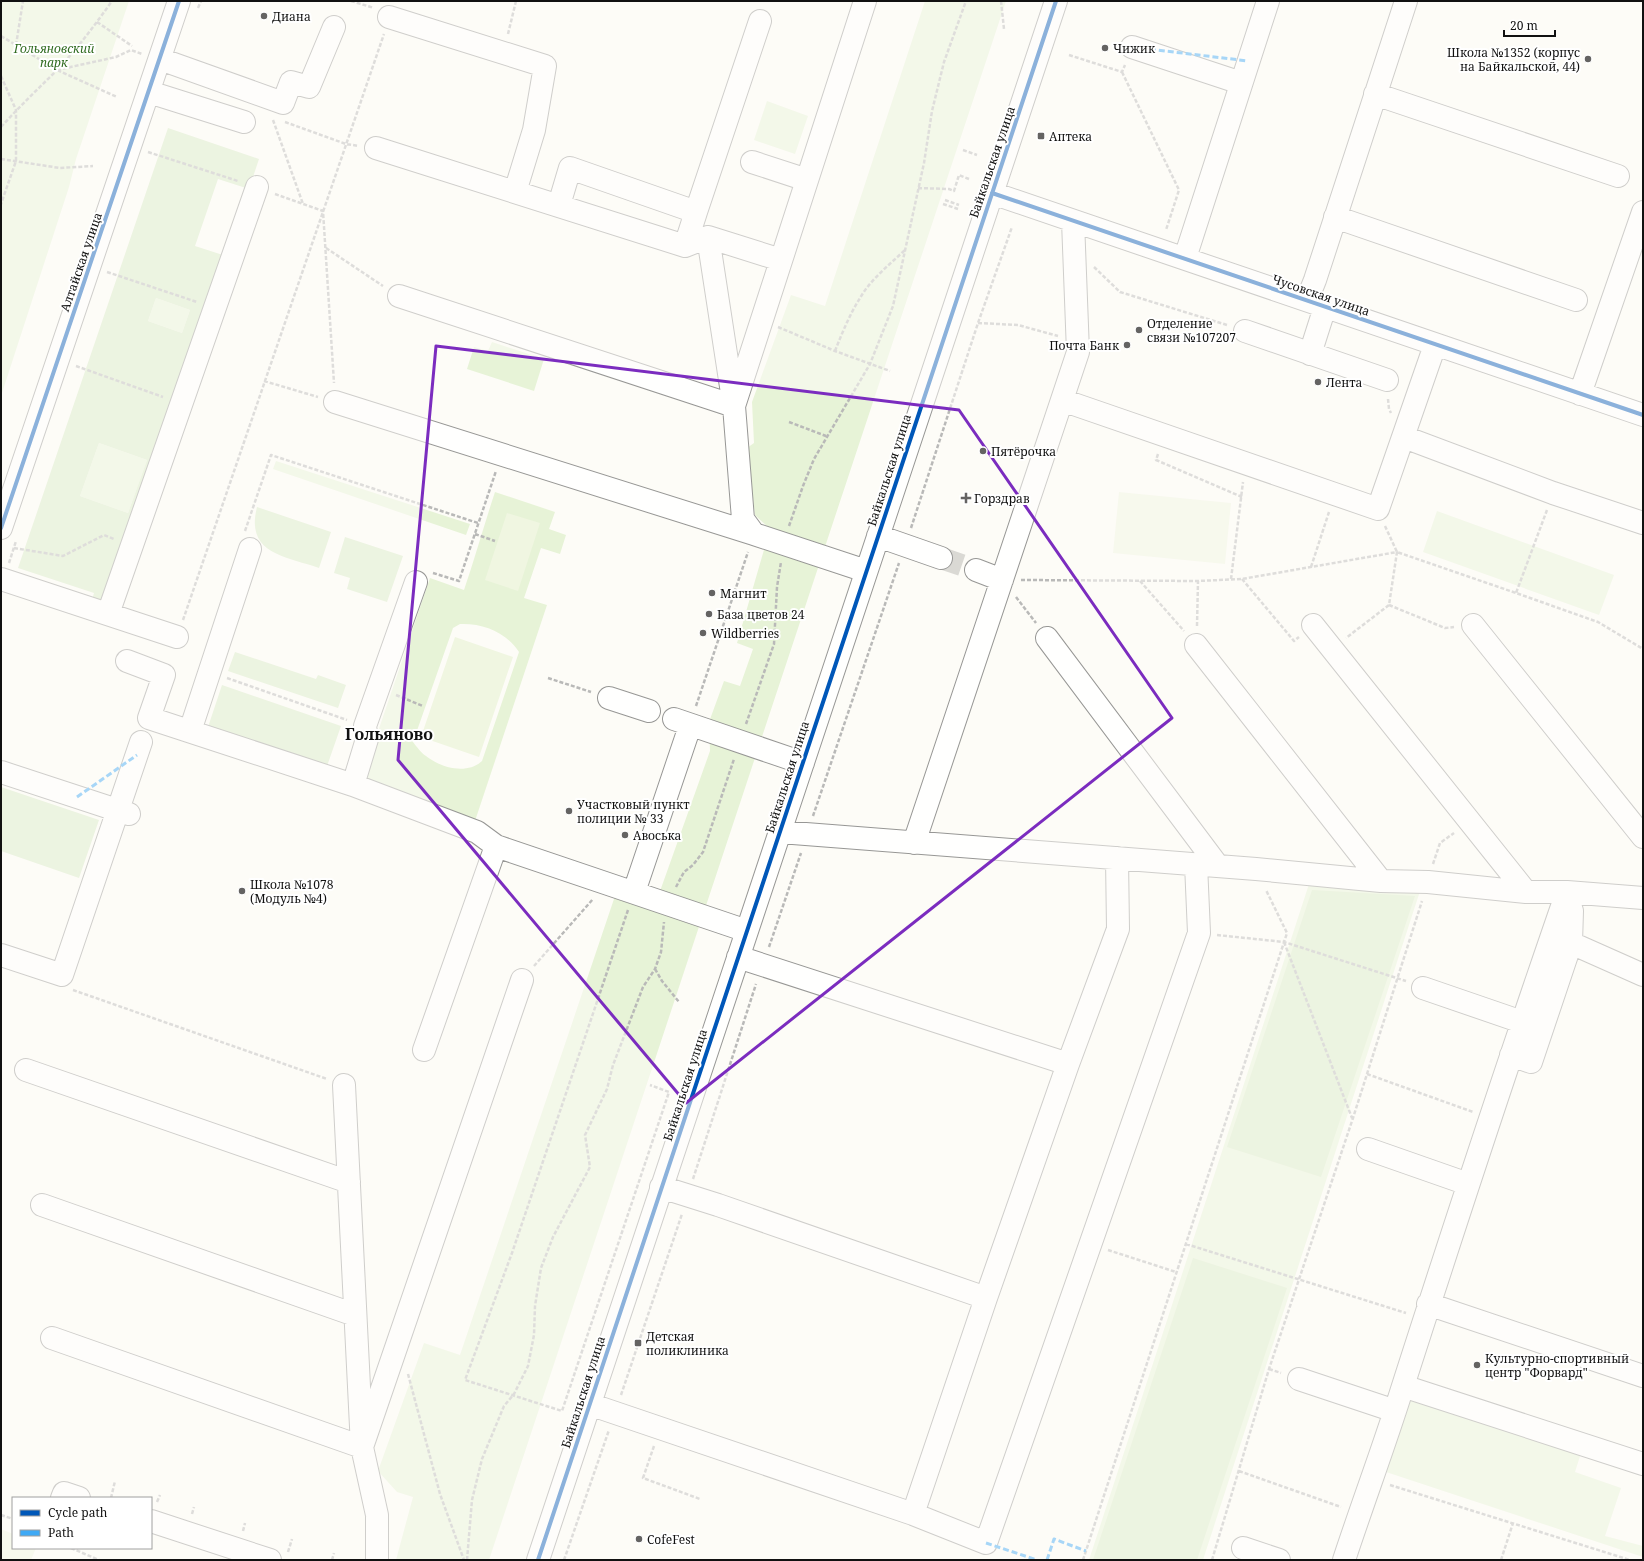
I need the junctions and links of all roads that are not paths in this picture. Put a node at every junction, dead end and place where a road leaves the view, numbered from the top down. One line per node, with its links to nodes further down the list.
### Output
1 (179, 1): 10 (street, Алтайская улица)
2 (865, 1): 18 (street)
3 (1056, 1): 21 (street, Байкальская улица)
4 (1268, 1): 11 (street)
5 (1406, 1): 13 (street)
6 (389, 17): 20 (street)
7 (760, 21): 23 (street)
8 (334, 26): 10 (street)
9 (1132, 47): 11 (street)
10 (160, 59): 12 (street, Алтайская улица)
11 (1241, 83): 29 (street)
12 (149, 92): 14 (street); 45 (street, Алтайская улица)
13 (1375, 94): 17 (street); 25 (street)
14 (244, 122)
15 (376, 148): 20 (street)
16 (752, 162): 18 (street)
17 (1618, 176)
18 (807, 180): 30 (street)
19 (257, 187): 56 (street)
20 (515, 192): 22 (street)
21 (992, 193): 26 (street, Чусовская улица); 47 (street, Байкальская улица)
22 (559, 205): 23 (street); 28 (street)
23 (696, 212): 28 (street)
24 (1643, 212): 38 (street)
25 (1334, 217): 32 (street); 33 (street)
26 (1073, 221): 29 (street, Чусовская улица); 39 (street)
27 (708, 237): 28 (street); 30 (street); 41 (street)
28 (685, 246)
29 (1184, 258): 33 (street, Чусовская улица)
30 (781, 260): 41 (street)
31 (399, 296): 41 (street)
32 (1576, 300)
33 (1316, 304): 35 (street, Чусовская улица); 36 (street)
34 (1245, 330): 36 (street)
35 (1435, 345): 38 (street, Чусовская улица); 43 (street)
36 (1310, 354): 37 (street)
37 (1386, 380)
38 (1580, 394): 42 (street, Чусовская улица)
39 (1062, 400): 43 (street); 53 (street)
40 (335, 402): 46 (street)
41 (734, 406): 46 (street)
42 (1643, 415)
43 (1404, 437): 44 (street)
44 (1643, 523)
45 (1, 528)
46 (754, 534): 51 (street)
47 (878, 536): 49 (street); 51 (street, Байкальская улица)
48 (250, 549): 65 (street)
49 (941, 558)
50 (976, 570): 53 (street)
51 (866, 571): 67 (street, Байкальская улица)
52 (2, 579): 55 (street); 56 (street)
53 (1002, 580): 73 (street)
54 (416, 582): 69 (street)
55 (33, 606)
56 (108, 614): 59 (street)
57 (1313, 625): 80 (street)
58 (1473, 625): 72 (street)
59 (177, 637)
60 (1047, 638): 77 (street)
61 (1196, 645): 78 (street)
62 (128, 661): 65 (street)
63 (609, 698): 64 (street)
64 (649, 711)
65 (190, 731): 69 (street)
66 (141, 742): 70 (street)
67 (803, 763): 71 (street, Байкальская улица); 79 (street)
68 (1, 772): 70 (street)
69 (353, 785): 74 (street)
70 (124, 812): 85 (street)
71 (780, 832): 73 (street); 83 (street, Байкальская улица)
72 (1643, 837)
73 (914, 843): 75 (street)
74 (496, 846): 79 (street); 91 (street)
75 (1117, 858): 76 (street); 93 (street)
76 (1196, 864): 77 (street); 114 (street)
77 (1218, 866): 78 (street)
78 (1381, 881): 80 (street)
79 (634, 892): 83 (street)
80 (1526, 892): 81 (street)
81 (1567, 892): 82 (street); 84 (street); 90 (street)
82 (1643, 898)
83 (747, 931): 86 (street, Байкальская улица)
84 (1571, 943): 87 (street); 92 (street)
85 (1, 955)
86 (738, 957): 93 (street); 99 (street, Байкальская улица)
87 (1643, 975)
88 (522, 980): 110 (street)
89 (1423, 988): 90 (street)
90 (1522, 1022): 92 (street)
91 (424, 1050)
92 (1511, 1055): 98 (street)
93 (1068, 1064): 101 (street)
94 (26, 1070): 97 (street)
95 (344, 1085): 97 (street)
96 (1368, 1149): 98 (street)
97 (349, 1182): 103 (street)
98 (1468, 1184): 102 (street)
99 (662, 1187): 101 (street); 108 (street, Байкальская улица)
100 (42, 1206): 103 (street)
101 (986, 1298): 114 (street)
102 (1419, 1309): 105 (street); 107 (street)
103 (355, 1315): 110 (street)
104 (52, 1338): 110 (street)
105 (1643, 1376)
106 (1299, 1379): 109 (street)
107 (1403, 1386): 109 (street); 111 (street)
108 (589, 1404): 114 (street); 119 (street, Байкальская улица)
109 (1395, 1411): 121 (street)
110 (362, 1447): 118 (street)
111 (1643, 1464)
112 (62, 1497): 113 (street)
113 (76, 1497)
114 (912, 1514)
115 (152, 1521): 117 (street)
116 (1243, 1548): 120 (street)
117 (279, 1556)
118 (377, 1560)
119 (538, 1560)
120 (1279, 1560)
121 (1344, 1560)

